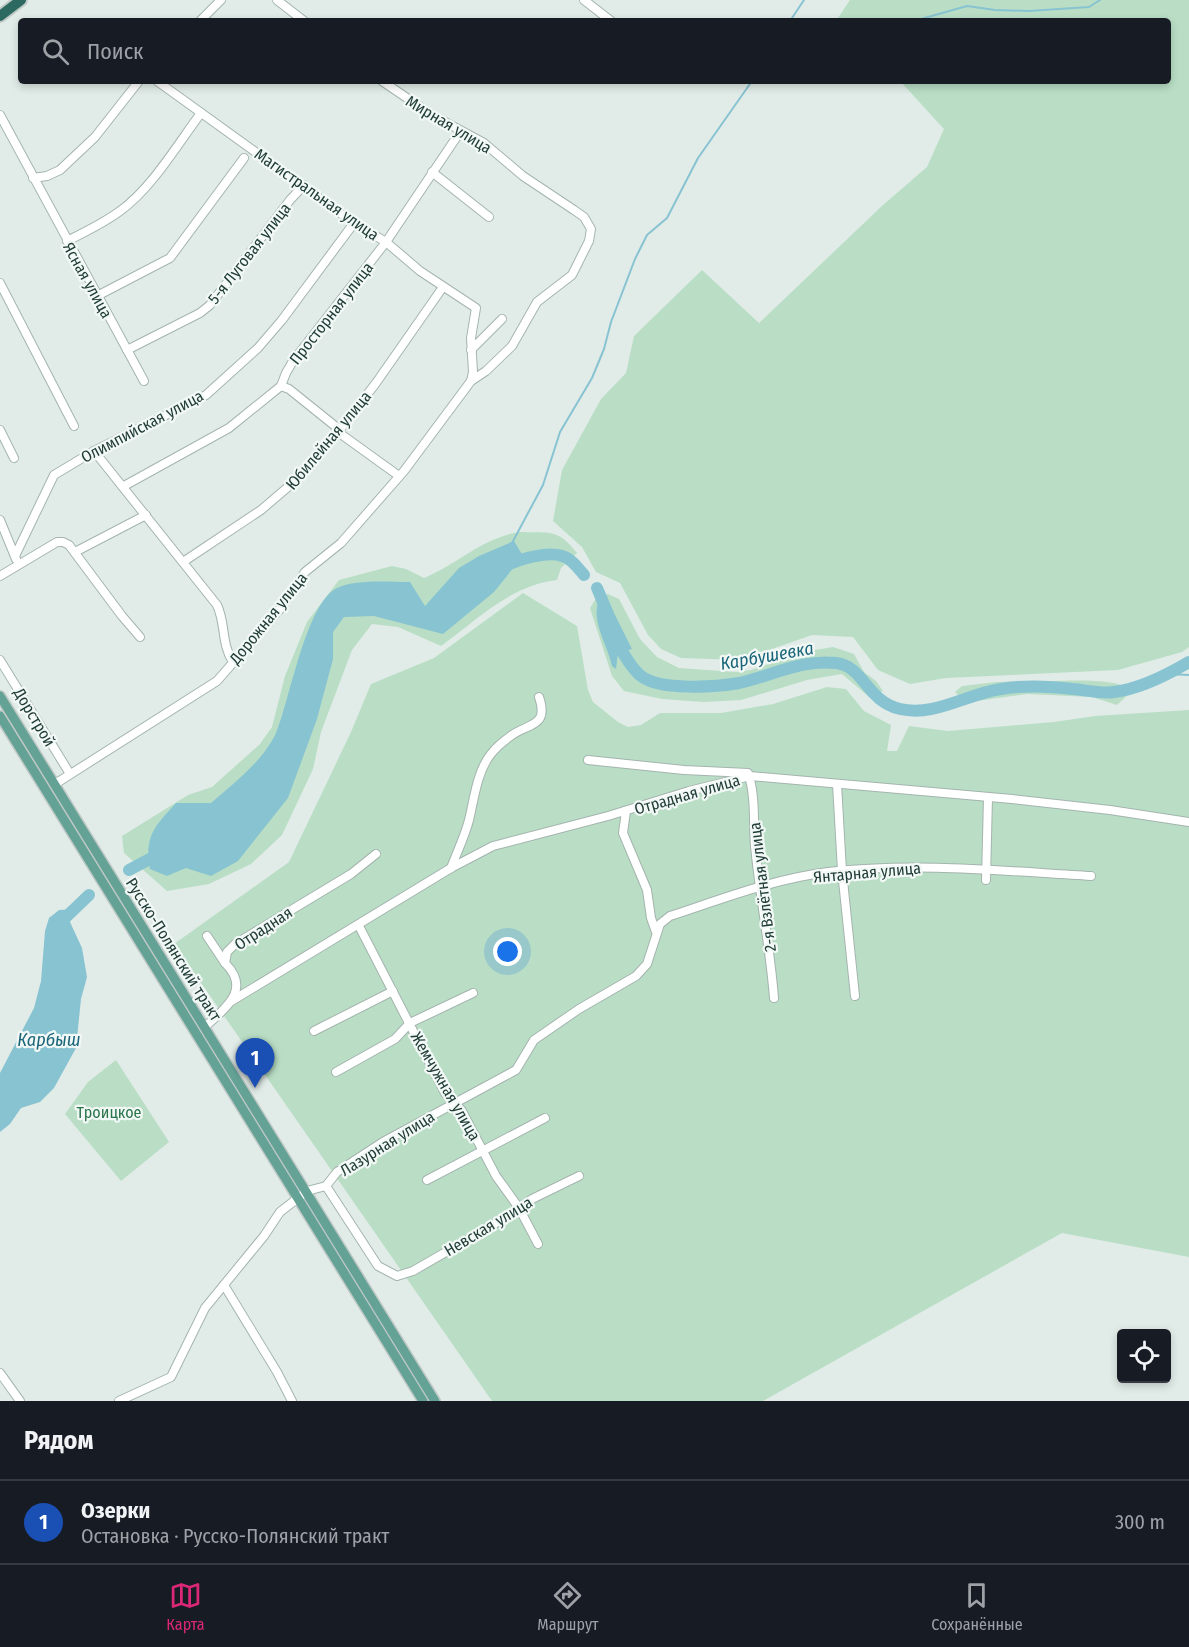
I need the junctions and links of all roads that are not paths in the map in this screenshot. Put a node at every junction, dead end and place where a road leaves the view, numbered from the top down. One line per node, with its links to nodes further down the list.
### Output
1 (9, 0): 6 (highway)
2 (21, 0): 7 (highway)
3 (220, 0): 8 (street)
4 (277, 0): 9 (street)
5 (584, 0): 10 (street)
6 (0, 7)
7 (0, 16)
8 (203, 18)
9 (300, 18)
10 (607, 18)
11 (137, 84): 19 (street)
12 (161, 84): 14 (street, Магистральная улица)
13 (386, 84): 16 (street, Мирная улица)
14 (201, 113): 20 (street, Магистральная улица); 24 (street)
15 (0, 115): 19 (street, Ясная улица)
16 (460, 132): 18 (street, Просторная улица); 21 (street, Мирная улица)
17 (244, 158): 28 (street)
18 (432, 172): 22 (street); 25 (street, Просторная улица)
19 (33, 178): 24 (street, Ясная улица)
20 (304, 185): 23 (street, Магистральная улица); 30 (street, 5-я Луговая улица)
21 (574, 210): 33 (street, Дорожная улица)
22 (489, 217)
23 (354, 223): 25 (street, Магистральная улица); 38 (street, Олимпийская улица)
24 (67, 241): 28 (street, Ясная улица)
25 (386, 242): 27 (street, Магистральная улица); 34 (street, Просторная улица)
26 (0, 283): 35 (street)
27 (443, 287): 31 (street, Магистральная улица); 37 (street, Юбилейная улица)
28 (97, 296): 30 (street, Ясная улица)
29 (502, 319): 31 (street)
30 (127, 350): 32 (street, Ясная улица)
31 (471, 350): 33 (street)
32 (144, 381)
33 (471, 381): 40 (street, Дорожная улица)
34 (281, 386): 37 (street); 41 (street)
35 (74, 426)
36 (0, 430): 39 (street)
37 (339, 431): 40 (street); 46 (street, Юбилейная улица)
38 (94, 451): 41 (street); 45 (street, Олимпийская улица)
39 (14, 458)
40 (399, 476): 51 (street, Дорожная улица)
41 (124, 486): 42 (street)
42 (146, 514): 44 (street); 46 (street)
43 (0, 520): 45 (street)
44 (75, 552): 47 (street); 49 (street)
45 (15, 556): 47 (street)
46 (183, 562): 51 (street)
47 (18, 566): 48 (street)
48 (0, 576)
49 (140, 637)
50 (0, 660): 56 (street, Дорстрой)
51 (233, 662): 56 (street, Дорожная улица)
52 (0, 696): 58 (main road, Русско-Полянский тракт)
53 (538, 697): 64 (street)
54 (0, 716): 90 (main road, Русско-Полянский тракт)
55 (588, 760): 57 (street)
56 (70, 774): 58 (street, Дорожная улица)
57 (750, 776): 59 (street, Отрадная улица); 61 (street, Отрадная улица); 69 (street, 2-я Взлётная улица)
58 (55, 784): 80 (main road, Русско-Полянский тракт)
59 (837, 784): 60 (street, Отрадная улица); 66 (street)
60 (988, 797): 62 (street, Отрадная улица); 65 (street)
61 (626, 811): 64 (street, Отрадная улица); 71 (street)
62 (1189, 822)
63 (376, 854): 73 (street, Отрадная)
64 (451, 868): 70 (street, Отрадная улица)
65 (987, 869): 66 (street, Янтарная улица); 67 (street, Янтарная улица); 68 (street)
66 (842, 872): 69 (street, Янтарная улица); 76 (street)
67 (1091, 876)
68 (986, 880)
69 (760, 886): 71 (street, Янтарная улица); 77 (street, 2-я Взлётная улица)
70 (359, 926): 74 (street, Жемчужная улица); 78 (street, Отрадная улица)
71 (656, 932): 83 (street, Лазурная улица)
72 (207, 936): 73 (street)
73 (225, 963): 78 (street, Отрадная)
74 (393, 991): 79 (street, Жемчужная улица); 81 (street)
75 (473, 993): 79 (street)
76 (855, 996)
77 (774, 998)
78 (231, 1002): 80 (street)
79 (411, 1023): 82 (street); 83 (street, Жемчужная улица)
80 (205, 1027): 89 (main road, Русско-Полянский тракт)
81 (314, 1031)
82 (336, 1072)
83 (455, 1103): 85 (street, Жемчужная улица); 88 (street, Лазурная улица)
84 (545, 1118): 85 (street)
85 (483, 1152): 87 (street); 91 (street, Жемчужная улица)
86 (579, 1176): 91 (street, Невская улица)
87 (427, 1180)
88 (326, 1186): 89 (street); 91 (street, Невская улица)
89 (307, 1191): 90 (street); 99 (main road, Русско-Полянский тракт)
90 (298, 1197): 93 (street); 98 (main road, Русско-Полянский тракт)
91 (519, 1208): 92 (street, Жемчужная улица)
92 (538, 1244)
93 (224, 1285): 96 (street); 97 (street)
94 (0, 1373): 95 (street)
95 (20, 1401)
96 (119, 1401)
97 (292, 1401)
98 (423, 1401)
99 (435, 1401)

